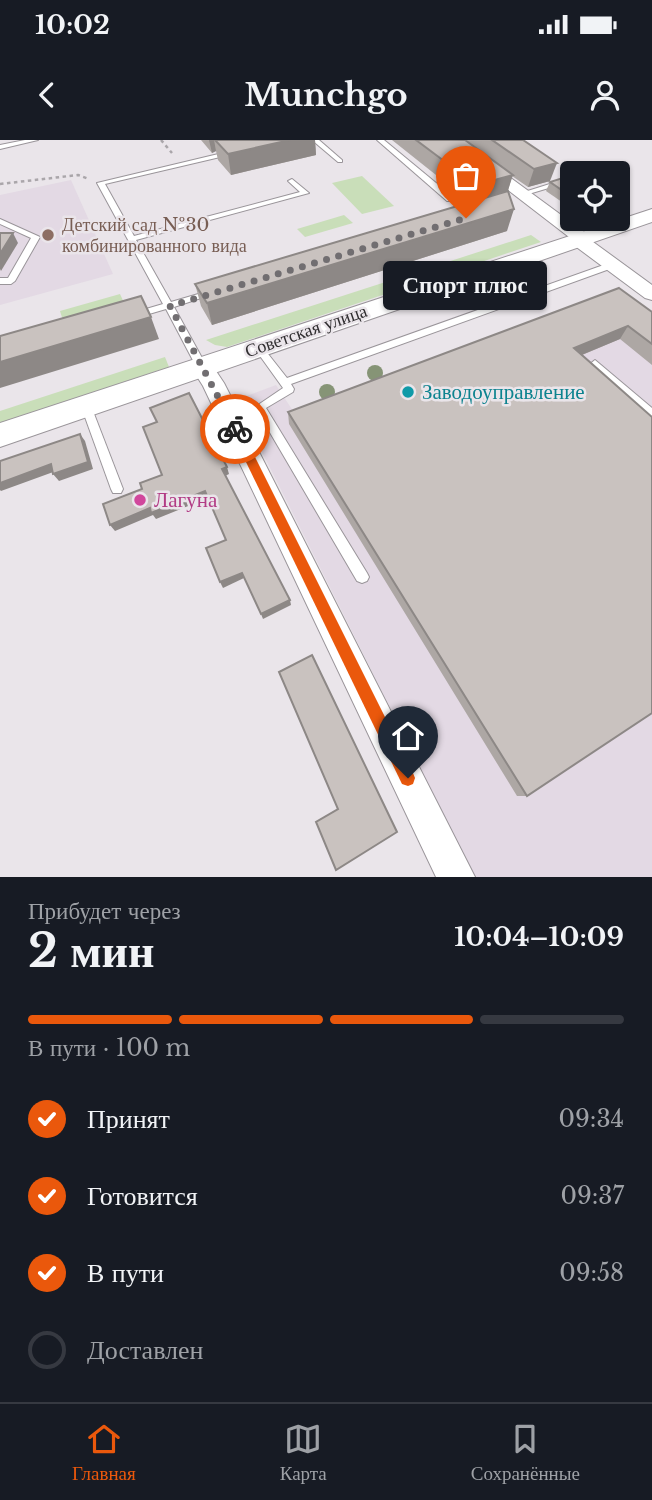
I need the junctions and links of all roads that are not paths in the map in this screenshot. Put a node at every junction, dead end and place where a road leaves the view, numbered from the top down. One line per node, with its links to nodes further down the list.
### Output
1 (35, 140): 5 (lane)
2 (315, 140): 7 (lane)
3 (380, 140): 11 (lane)
4 (450, 140): 10 (street)
5 (0, 147)
6 (244, 150): 14 (lane)
7 (340, 161)
8 (292, 181): 14 (lane)
9 (560, 182): 10 (lane)
10 (522, 194): 15 (street)
11 (450, 199)
12 (652, 215): 15 (street, Советская улица)
13 (0, 221): 17 (lane)
14 (132, 239): 20 (lane)
15 (579, 239): 16 (street); 22 (street, Советская улица)
16 (612, 265): 19 (street); 25 (lane)
17 (0, 281)
18 (225, 289): 20 (lane)
19 (652, 294)
20 (170, 306): 21 (lane); 24 (lane)
21 (123, 318)
22 (258, 347): 24 (street, Советская улица); 25 (lane)
23 (595, 364): 27 (lane)
24 (202, 367): 26 (street, Советская улица); 31 (street)
25 (284, 383): 30 (lane)
26 (86, 406): 28 (street, Советская улица); 29 (lane)
27 (652, 414)
28 (0, 435)
29 (117, 489)
30 (362, 576)
31 (456, 877)

